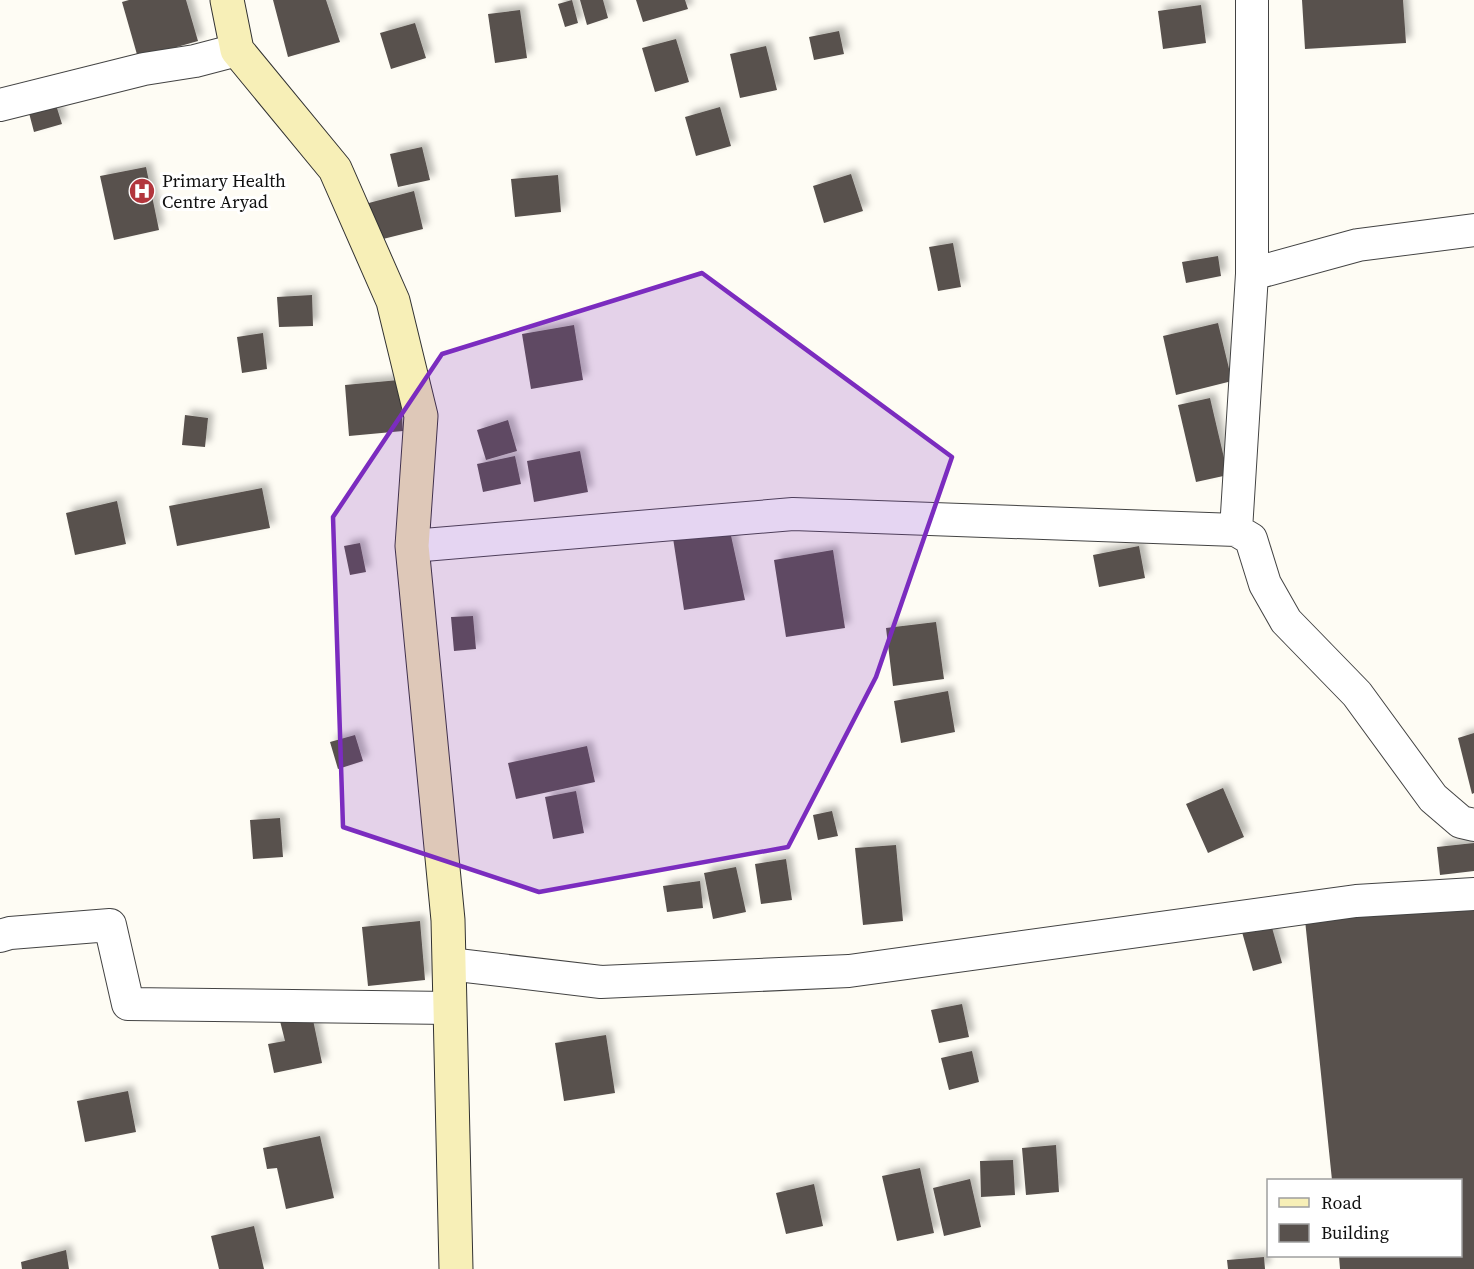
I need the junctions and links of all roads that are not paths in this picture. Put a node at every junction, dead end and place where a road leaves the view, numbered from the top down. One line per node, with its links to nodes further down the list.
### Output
1 (227, 0): 3 (main road)
2 (1252, 0): 6 (street)
3 (237, 50): 4 (street); 8 (main road)
4 (0, 105)
5 (1474, 230): 6 (street)
6 (1252, 274): 7 (street)
7 (1236, 530): 8 (street); 9 (street)
8 (412, 546): 12 (main road)
9 (1474, 825)
10 (1474, 894): 12 (street)
11 (0, 936): 13 (street)
12 (449, 964): 13 (main road)
13 (450, 1008): 14 (main road)
14 (456, 1269)

